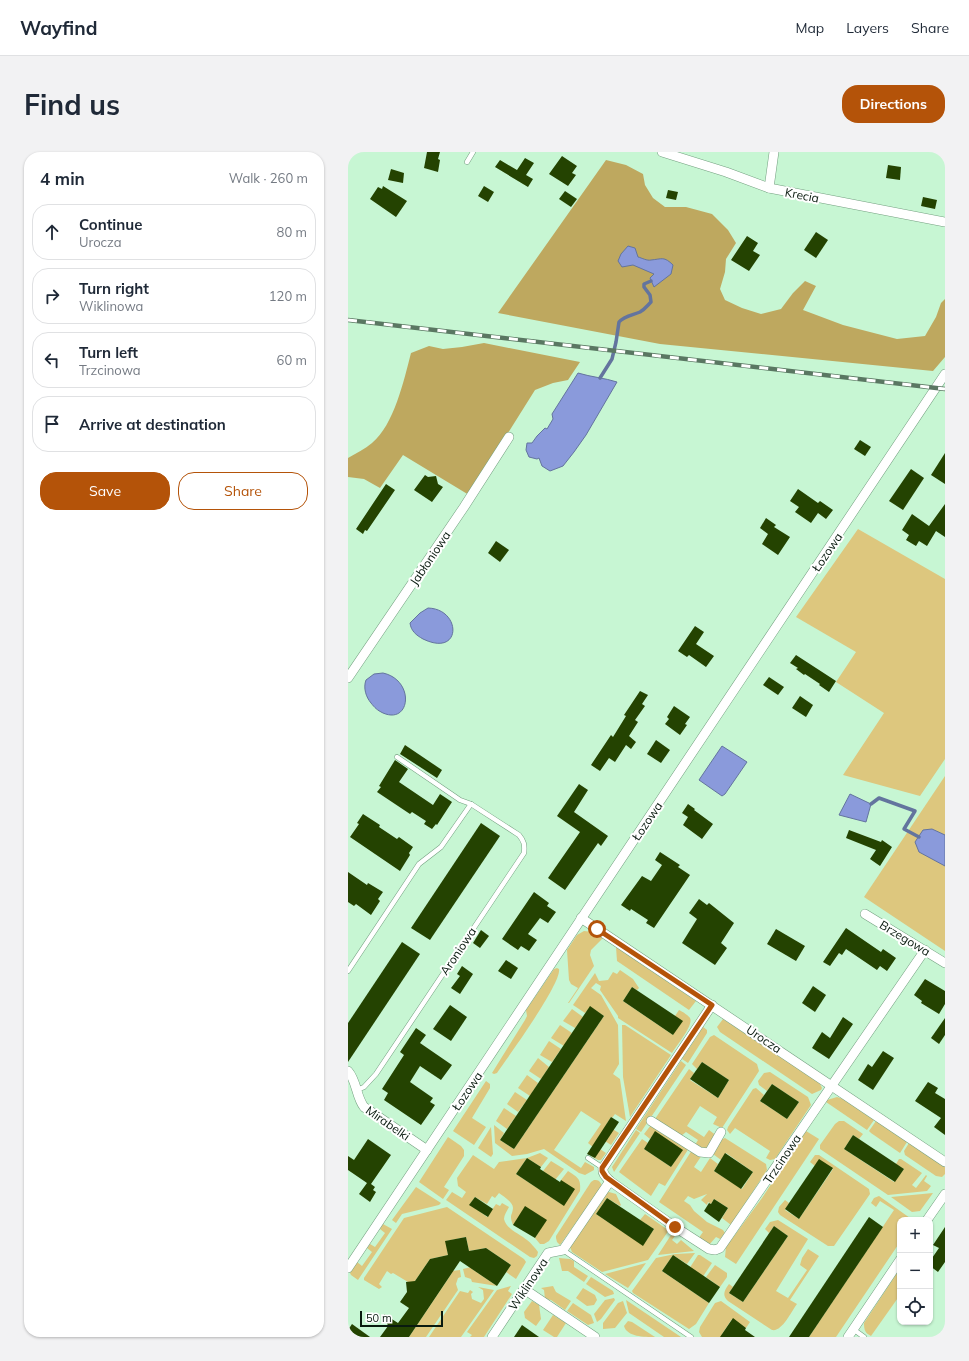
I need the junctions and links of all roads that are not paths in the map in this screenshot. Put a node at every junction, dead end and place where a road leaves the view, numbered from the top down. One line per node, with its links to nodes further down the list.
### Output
1 (473, 152): 4 (lane)
2 (662, 152): 5 (street, Krecia)
3 (774, 152): 5 (street)
4 (467, 162)
5 (769, 188): 6 (street, Krecia)
6 (945, 222)
7 (945, 374): 13 (street, Łozowa)
8 (509, 437): 9 (street, Jabłoniowa)
9 (348, 678)
10 (397, 757): 11 (lane, Aroniowa)
11 (471, 804): 16 (lane); 20 (lane, Aroniowa)
12 (865, 914): 14 (street, Brzegowa)
13 (582, 918): 17 (street, Urocza); 23 (street, Łozowa)
14 (925, 950): 15 (street, Brzegowa); 19 (street, Trzcinowa)
15 (945, 963)
16 (348, 971)
17 (712, 1005): 19 (street, Urocza); 26 (street)
18 (348, 1071): 20 (street)
19 (832, 1085): 25 (street, Urocza); 27 (street, Trzcinowa)
20 (357, 1090): 23 (street, Mirabelki)
21 (651, 1120): 22 (street)
22 (721, 1132)
23 (427, 1150): 32 (street, Łozowa)
24 (588, 1158): 26 (lane)
25 (945, 1162)
26 (602, 1170): 27 (street, Trzcinowa)
27 (610, 1181): 30 (street)
28 (945, 1194): 29 (street)
29 (929, 1217)
30 (563, 1250): 33 (street, Wiklinowa); 37 (lane)
31 (897, 1264): 34 (street)
32 (348, 1268)
33 (524, 1289): 35 (street, Wiklinowa); 36 (street)
34 (851, 1333): 38 (lane)
35 (492, 1337)
36 (595, 1337)
37 (691, 1337)
38 (864, 1337)

